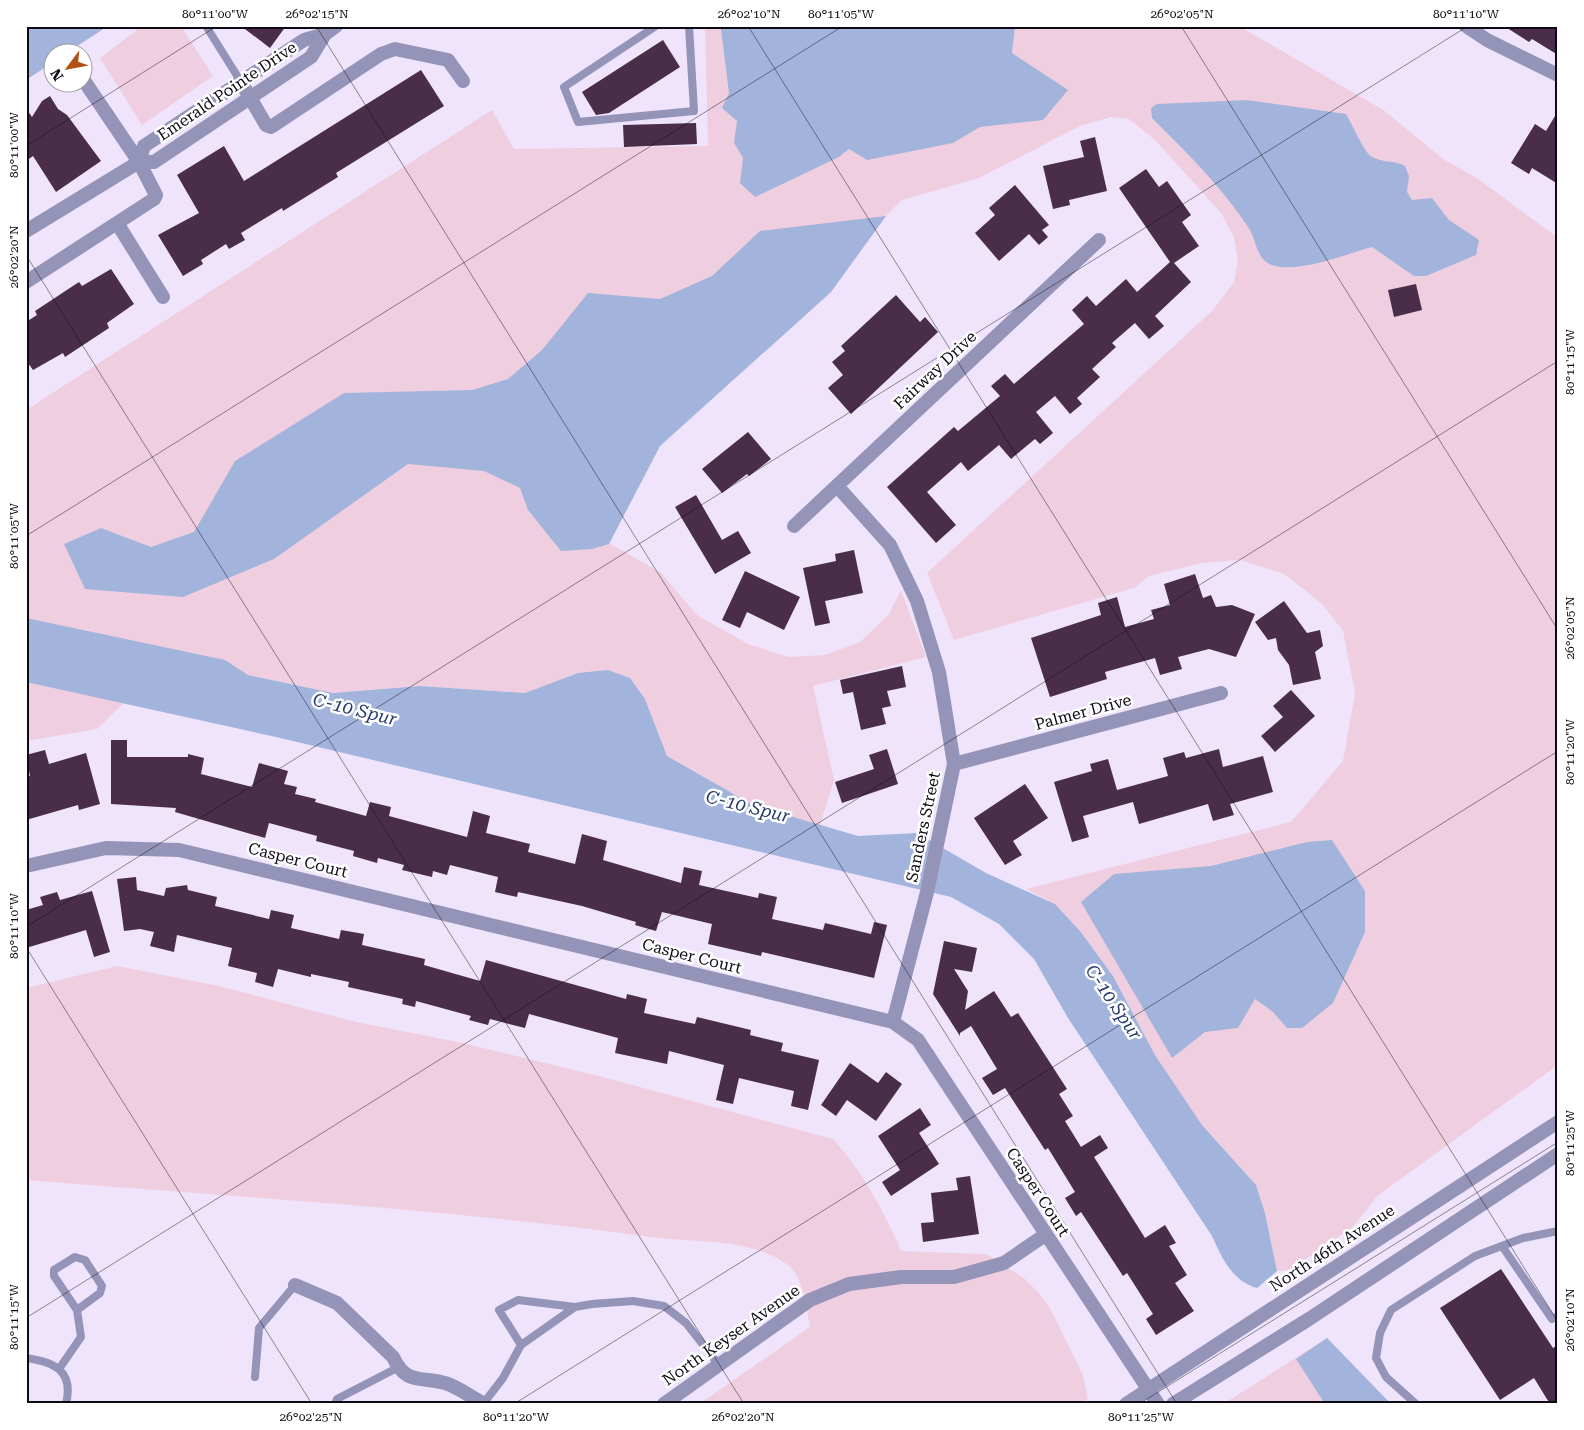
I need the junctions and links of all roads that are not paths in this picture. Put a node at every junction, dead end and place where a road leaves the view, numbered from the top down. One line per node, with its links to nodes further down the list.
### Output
1 (206, 26): 8 (lane)
2 (656, 26): 3 (lane)
3 (689, 26)
4 (1466, 26): 6 (street)
5 (331, 30): 8 (street, Emerald Pointe Drive); 10 (street, Emerald Pointe Drive)
6 (1558, 75)
7 (463, 81): 10 (street)
8 (241, 82): 10 (street); 11 (street, Emerald Pointe Drive)
9 (92, 92): 11 (street)
10 (250, 98): 11 (street, Emerald Pointe Drive)
11 (139, 162): 12 (street); 13 (street, Emerald Pointe Drive)
12 (117, 223): 15 (street); 16 (street)
13 (26, 231)
14 (1099, 240): 17 (street, Fairway Drive)
15 (26, 282)
16 (163, 297)
17 (837, 486): 18 (street, Fairway Drive); 20 (street, Sanders Street)
18 (794, 526)
19 (1221, 693): 20 (street, Palmer Drive)
20 (954, 764): 22 (street, Sanders Street)
21 (26, 866): 22 (street, Casper Court)
22 (893, 1022): 26 (street, Casper Court)
23 (1558, 1122): 38 (street, North 46th Avenue)
24 (1558, 1154): 45 (street)
25 (1558, 1231): 27 (lane)
26 (1045, 1235): 34 (street, North Keyser Avenue); 38 (street, Casper Court)
27 (1502, 1246): 31 (lane); 46 (lane)
28 (294, 1285): 35 (street); 37 (lane)
29 (575, 1308): 32 (lane); 32 (lane); 34 (lane)
30 (77, 1310): 30 (lane); 36 (lane)
31 (1558, 1316)
32 (521, 1345): 39 (lane)
33 (26, 1358): 36 (lane)
34 (719, 1365): 42 (street, North Keyser Avenue)
35 (398, 1368): 39 (street); 41 (lane)
36 (59, 1369): 40 (lane)
37 (255, 1376)
38 (1148, 1389): 43 (street, North 46th Avenue); 44 (street, Casper Court)
39 (483, 1403)
40 (66, 1404)
41 (335, 1404)
42 (664, 1404)
43 (1126, 1404)
44 (1158, 1404)
45 (1173, 1404)
46 (1416, 1404)

